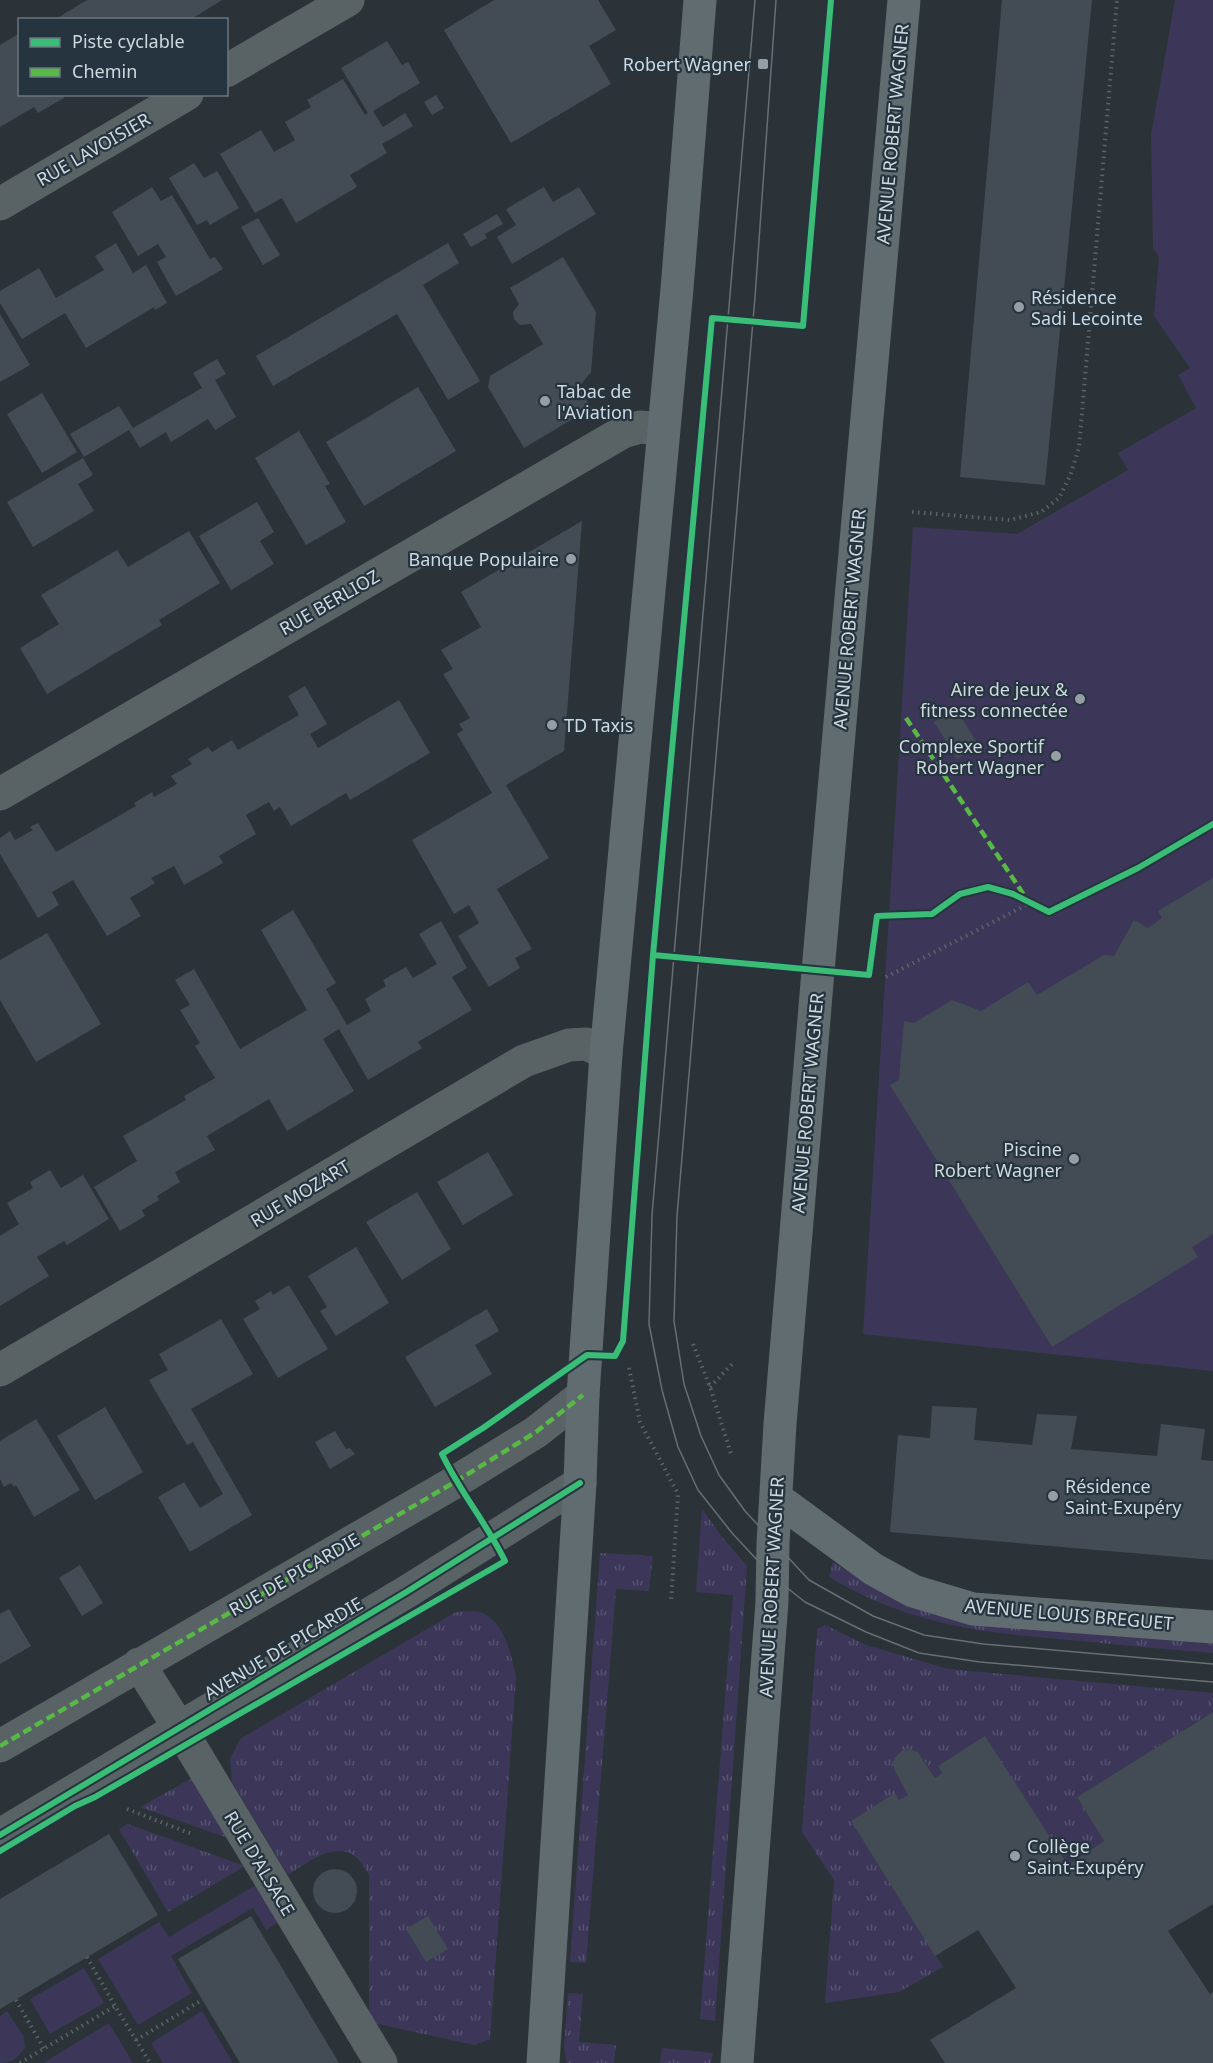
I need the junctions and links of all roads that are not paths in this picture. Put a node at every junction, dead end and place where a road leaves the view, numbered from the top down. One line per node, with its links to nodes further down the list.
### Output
1 (348, 0): 4 (street)
2 (700, 0): 7 (main road)
3 (904, 0): 13 (main road, AVENUE ROBERT WAGNER)
4 (228, 70)
5 (184, 96): 6 (street, RUE LAVOISIER)
6 (0, 204)
7 (663, 429): 8 (street, RUE BERLIOZ); 9 (main road)
8 (0, 794)
9 (606, 1054): 10 (street, RUE MOZART); 11 (main road)
10 (0, 1370)
11 (583, 1395): 12 (main road); 15 (street, RUE DE PICARDIE)
12 (580, 1483): 16 (street, AVENUE DE PICARDIE); 20 (main road)
13 (776, 1498): 14 (main road, AVENUE LOUIS BREGUET); 21 (main road, AVENUE ROBERT WAGNER)
14 (1213, 1627)
15 (139, 1664): 16 (street, RUE D'ALSACE); 17 (street, RUE DE PICARDIE)
16 (178, 1728): 18 (street, AVENUE DE PICARDIE); 19 (street, RUE D'ALSACE)
17 (0, 1746)
18 (0, 1835)
19 (381, 2063)
20 (543, 2063)
21 (737, 2063)

